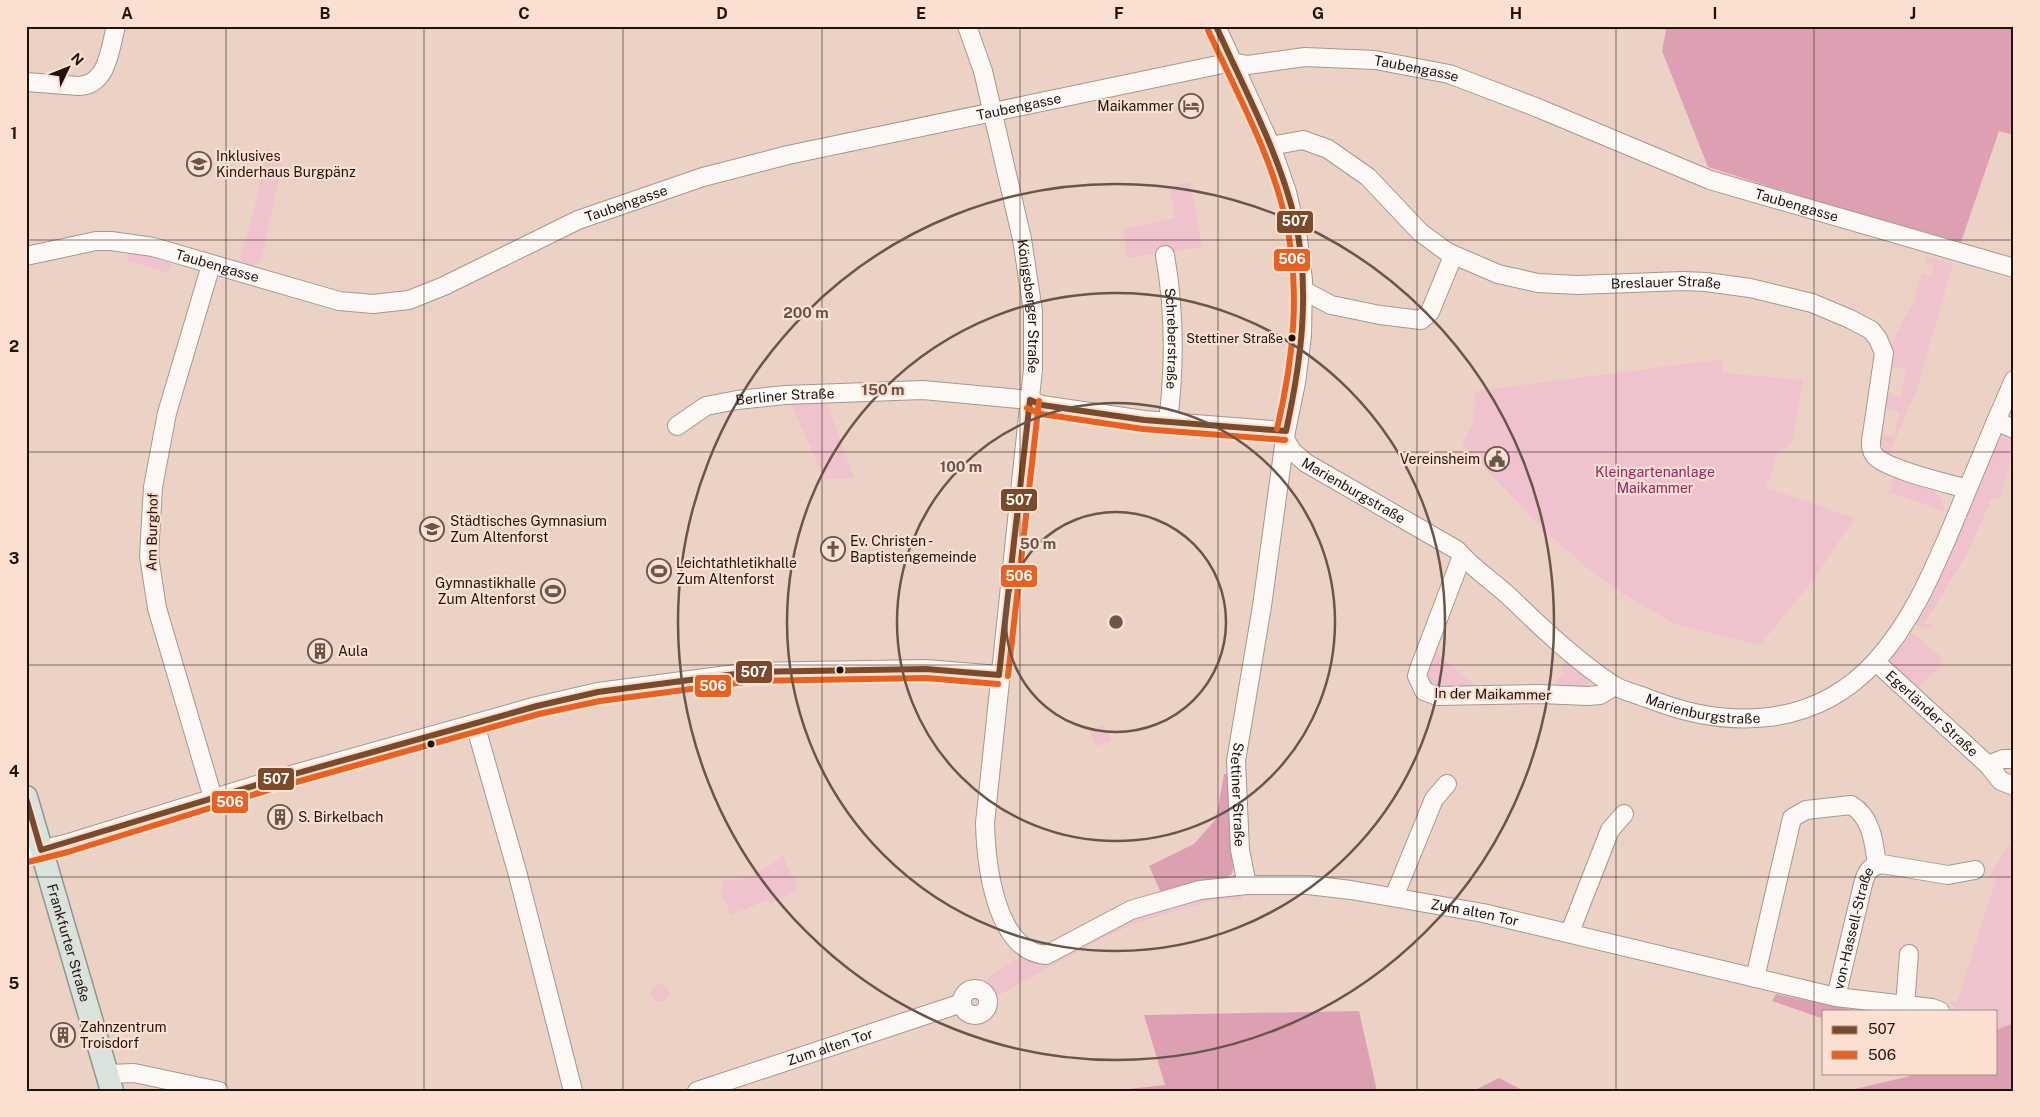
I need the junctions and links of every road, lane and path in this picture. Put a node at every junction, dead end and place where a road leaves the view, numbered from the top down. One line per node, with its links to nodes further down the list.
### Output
1 (116, 26): 5 (street)
2 (967, 26): 6 (street, Königsberger Straße)
3 (1216, 26): 4 (street, Stettiner Straße)
4 (1232, 62): 6 (street, Taubengasse); 7 (street, Stettiner Straße); 12 (street, Taubengasse)
5 (26, 82)
6 (992, 113): 11 (street, Taubengasse); 15 (street, Königsberger Straße)
7 (1271, 146): 10 (street, Breslauer Straße); 13 (street, Stettiner Straße)
8 (1165, 255): 17 (street, Schreberstraße)
9 (26, 256): 11 (street, Taubengasse)
10 (1453, 256): 13 (street); 21 (street, Breslauer Straße)
11 (211, 265): 32 (street, Am Burghof)
12 (2014, 268)
13 (1303, 290): 20 (street, Stettiner Straße)
14 (2014, 380): 16 (street, Marienburgstraße)
15 (1030, 400): 17 (street, Berliner Straße); 18 (street, Berliner Straße); 24 (street, Königsberger Straße)
16 (1996, 421): 19 (street); 21 (street, Marienburgstraße)
17 (1168, 422): 20 (street, Berliner Straße)
18 (677, 426)
19 (2014, 429)
20 (1286, 436): 22 (street, Marienburgstraße); 37 (street, Stettiner Straße)
21 (1968, 489): 23 (street, Marienburgstraße)
22 (1462, 556): 25 (street, Marienburgstraße); 25 (street, In der Maikammer)
23 (1876, 662): 25 (street, Marienburgstraße); 28 (street, Egerländer Straße)
24 (999, 675): 26 (street); 40 (street, Königsberger Straße)
25 (1615, 686)
26 (475, 724): 32 (street); 49 (street)
27 (2014, 759): 28 (street, Egerländer Straße)
28 (1988, 765): 30 (street, Egerländer Straße)
29 (1447, 784): 38 (street)
30 (2014, 786)
31 (26, 797): 34 (main road, Frankfurter Straße)
32 (213, 798): 34 (street)
33 (1624, 814): 39 (street)
34 (34, 852): 47 (main road, Frankfurter Straße)
35 (1877, 865): 36 (street); 42 (street); 43 (street, von-Hassell-Straße)
36 (1975, 870)
37 (1247, 885): 38 (street, Zum alten Tor); 40 (street, Zum alten Tor)
38 (1394, 896): 39 (street, Zum alten Tor)
39 (1570, 932): 42 (street, Zum alten Tor)
40 (1046, 954)
41 (1908, 954): 45 (street)
42 (1755, 978): 43 (street, Zum alten Tor)
43 (1836, 997): 45 (street, Zum alten Tor)
44 (962, 1003): 50 (street, Zum alten Tor)
45 (1909, 1007): 46 (street, Zum alten Tor)
46 (1937, 1010)
47 (110, 1082): 48 (street)
48 (219, 1091)
49 (573, 1091)
50 (697, 1091)

